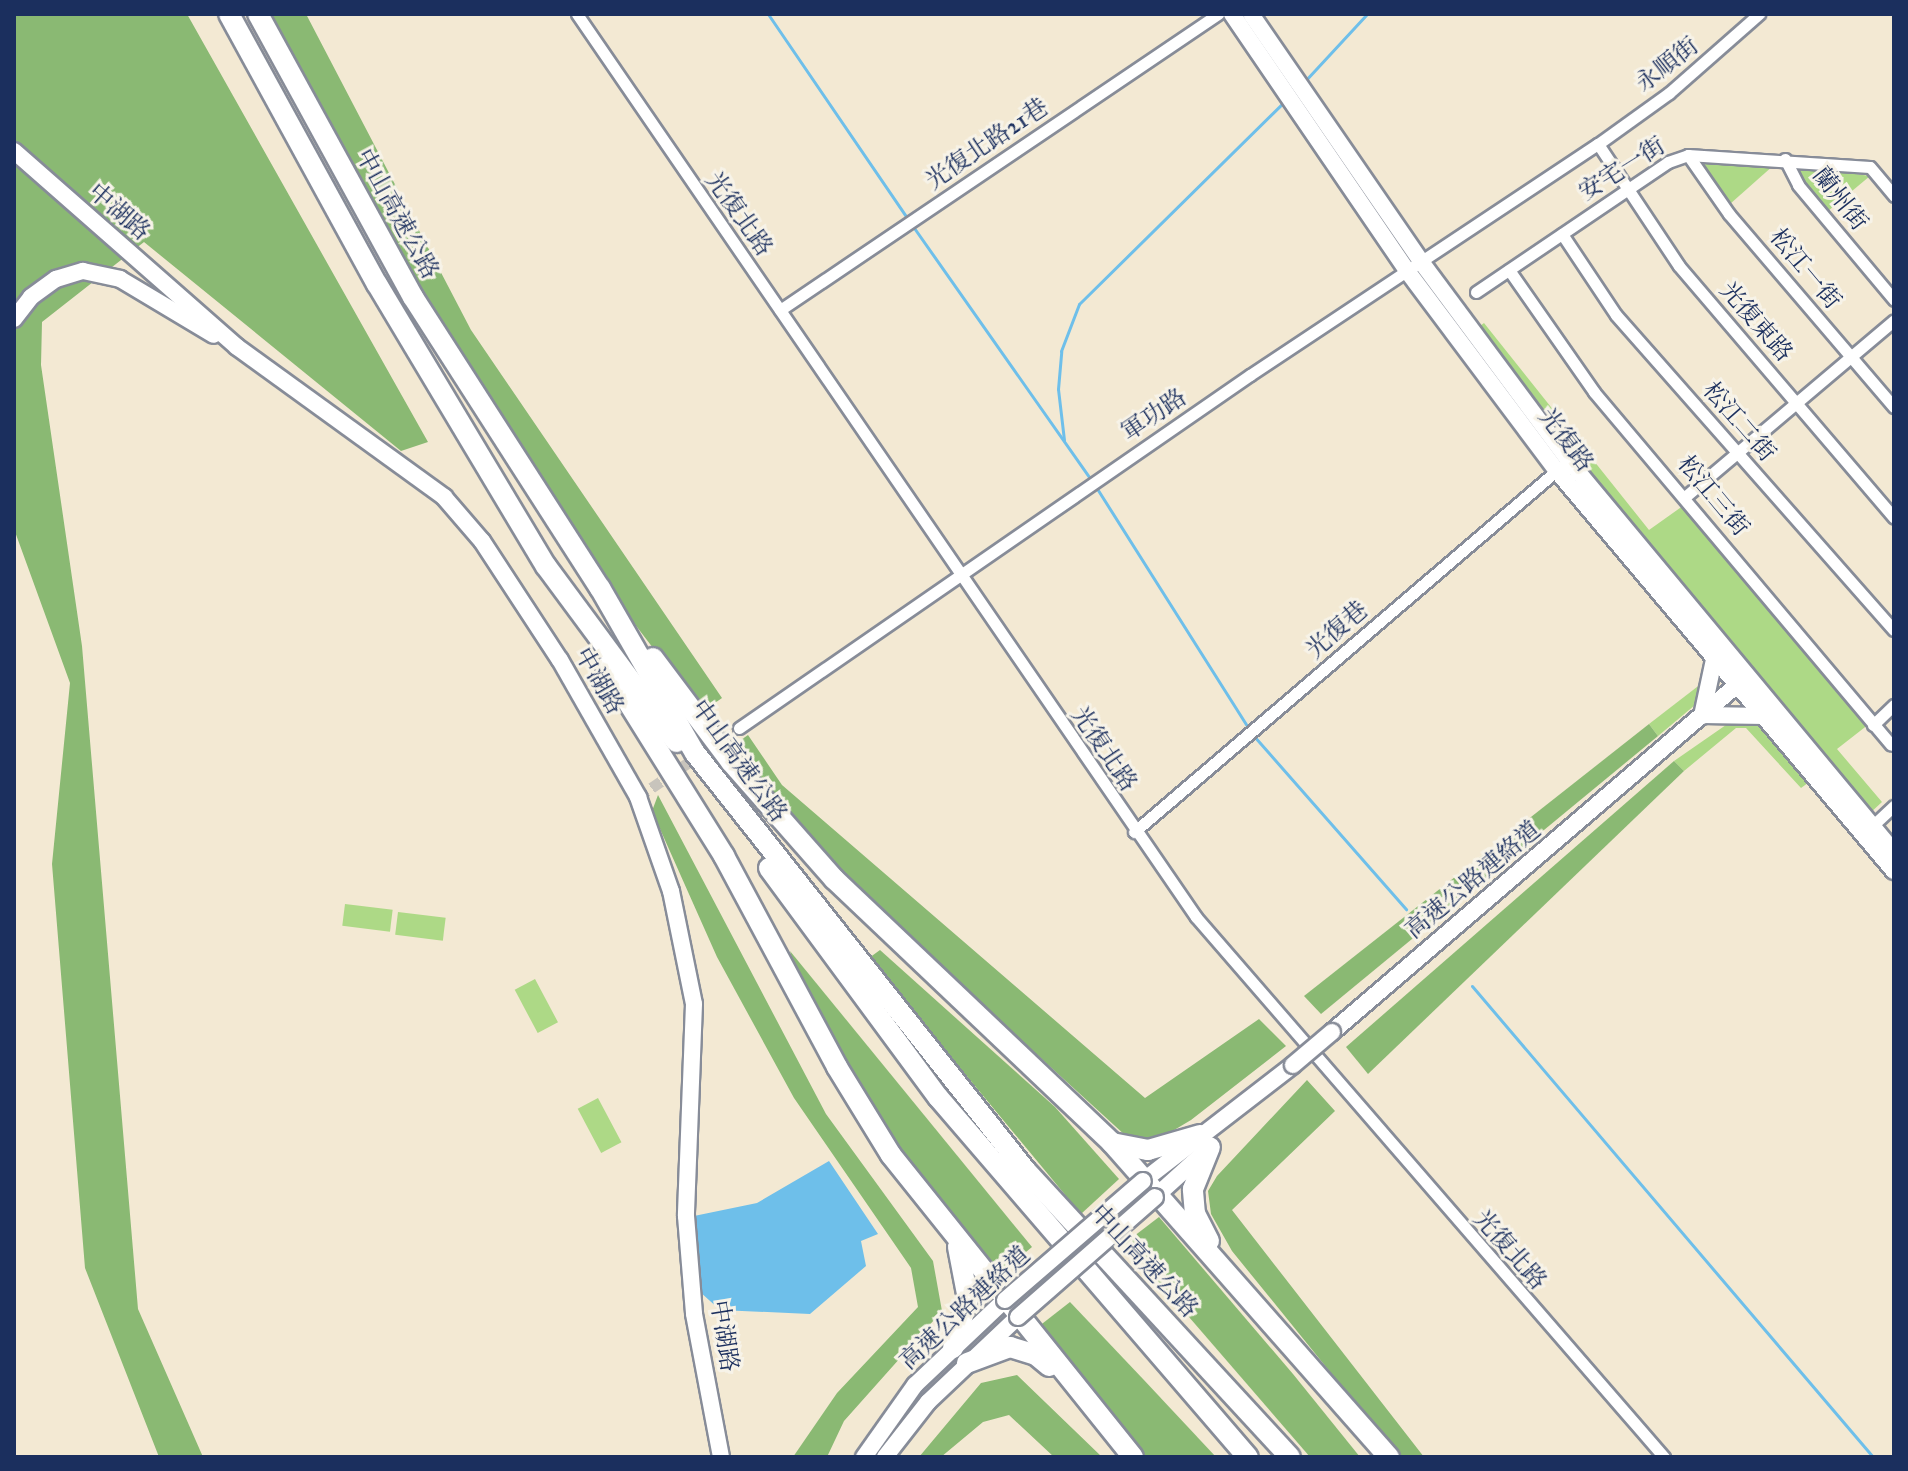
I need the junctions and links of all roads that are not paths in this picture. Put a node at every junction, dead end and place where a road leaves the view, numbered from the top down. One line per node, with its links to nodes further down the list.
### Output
1 (229, 14): 31 (highway, 中山高速公路)
2 (258, 14): 33 (highway, 中山高速公路)
3 (577, 14): 20 (street, 光復北路)
4 (1218, 14): 20 (street, 光復北路21巷)
5 (1232, 14): 8 (street, 光復路)
6 (1251, 14): 8 (street, 光復路)
7 (1759, 14): 9 (street, 永順街)
8 (1287, 81): 16 (street, 光復路)
9 (1598, 144): 13 (street, 光復東路); 16 (street, 軍功路)
10 (14, 151): 23 (street, 中湖路)
11 (1688, 155): 12 (street, 安宅一街); 13 (street, 安宅一街); 24 (street, 松江一街)
12 (1785, 159): 14 (street, 安宅一街); 19 (street, 蘭州街)
13 (1628, 189): 15 (street, 安宅一街); 25 (street, 光復東路)
14 (1894, 196)
15 (1562, 234): 17 (street, 安宅一街); 27 (street, 松江二街)
16 (1415, 268): 28 (street, 光復路); 32 (street, 軍功路)
17 (1509, 270): 18 (street, 安宅一街); 29 (street, 松江三街)
18 (1476, 292)
19 (1894, 300)
20 (780, 310): 32 (street, 光復北路)
21 (14, 319): 23 (street)
22 (1894, 320): 24 (street)
23 (237, 347): 57 (street, 中湖路)
24 (1852, 359): 25 (street); 26 (street, 松江一街)
25 (1798, 404): 27 (street); 30 (street, 光復東路)
26 (1894, 407)
27 (1738, 454): 29 (street); 34 (street, 松江二街)
28 (1563, 466): 35 (street, 光復路); 36 (street, 光復路); 45 (street, 光復巷)
29 (1686, 496): 40 (street, 松江三街)
30 (1894, 518)
31 (546, 566): 51 (highway); 61 (highway, 中山高速公路)
32 (961, 577): 41 (street, 軍功路); 45 (street, 光復北路)
33 (600, 588): 49 (highway); 62 (highway, 中山高速公路)
34 (1894, 630)
35 (1715, 655): 36 (street, 光復路); 38 (street)
36 (1743, 679): 38 (street, 高速公路連絡道); 39 (street, 光復路); 44 (street, 光復路)
37 (1894, 705): 40 (street)
38 (1703, 716): 39 (street); 48 (street, 高速公路連絡道, bridge)
39 (1765, 716): 44 (street, 光復路)
40 (1873, 725): 42 (street, 松江三街)
41 (739, 728)
42 (1891, 745)
43 (1894, 806): 44 (street)
44 (1867, 830): 46 (street, 光復路); 47 (street, 光復路)
45 (1134, 832): 64 (street, 光復北路)
46 (1894, 852)
47 (1894, 871)
48 (1205, 1141): 49 (highway); 50 (street, 高速公路連絡道); 52 (highway)
49 (1112, 1143): 50 (highway)
50 (1149, 1189): 52 (highway); 53 (street, 高速公路連絡道, bridge); 54 (street, 高速公路連絡道, bridge)
51 (954, 1235): 53 (highway); 55 (highway)
52 (1221, 1262): 63 (highway)
53 (1005, 1300): 54 (highway); 55 (street, 高速公路連絡道)
54 (1018, 1317): 55 (street, 高速公路連絡道); 56 (highway)
55 (960, 1355): 56 (highway); 58 (street, 高速公路連絡道); 59 (street, 高速公路連絡道)
56 (1077, 1390): 60 (highway)
57 (721, 1457)
58 (864, 1457)
59 (885, 1457)
60 (1133, 1457)
61 (1248, 1457)
62 (1290, 1457)
63 (1389, 1457)
64 (1664, 1457)

